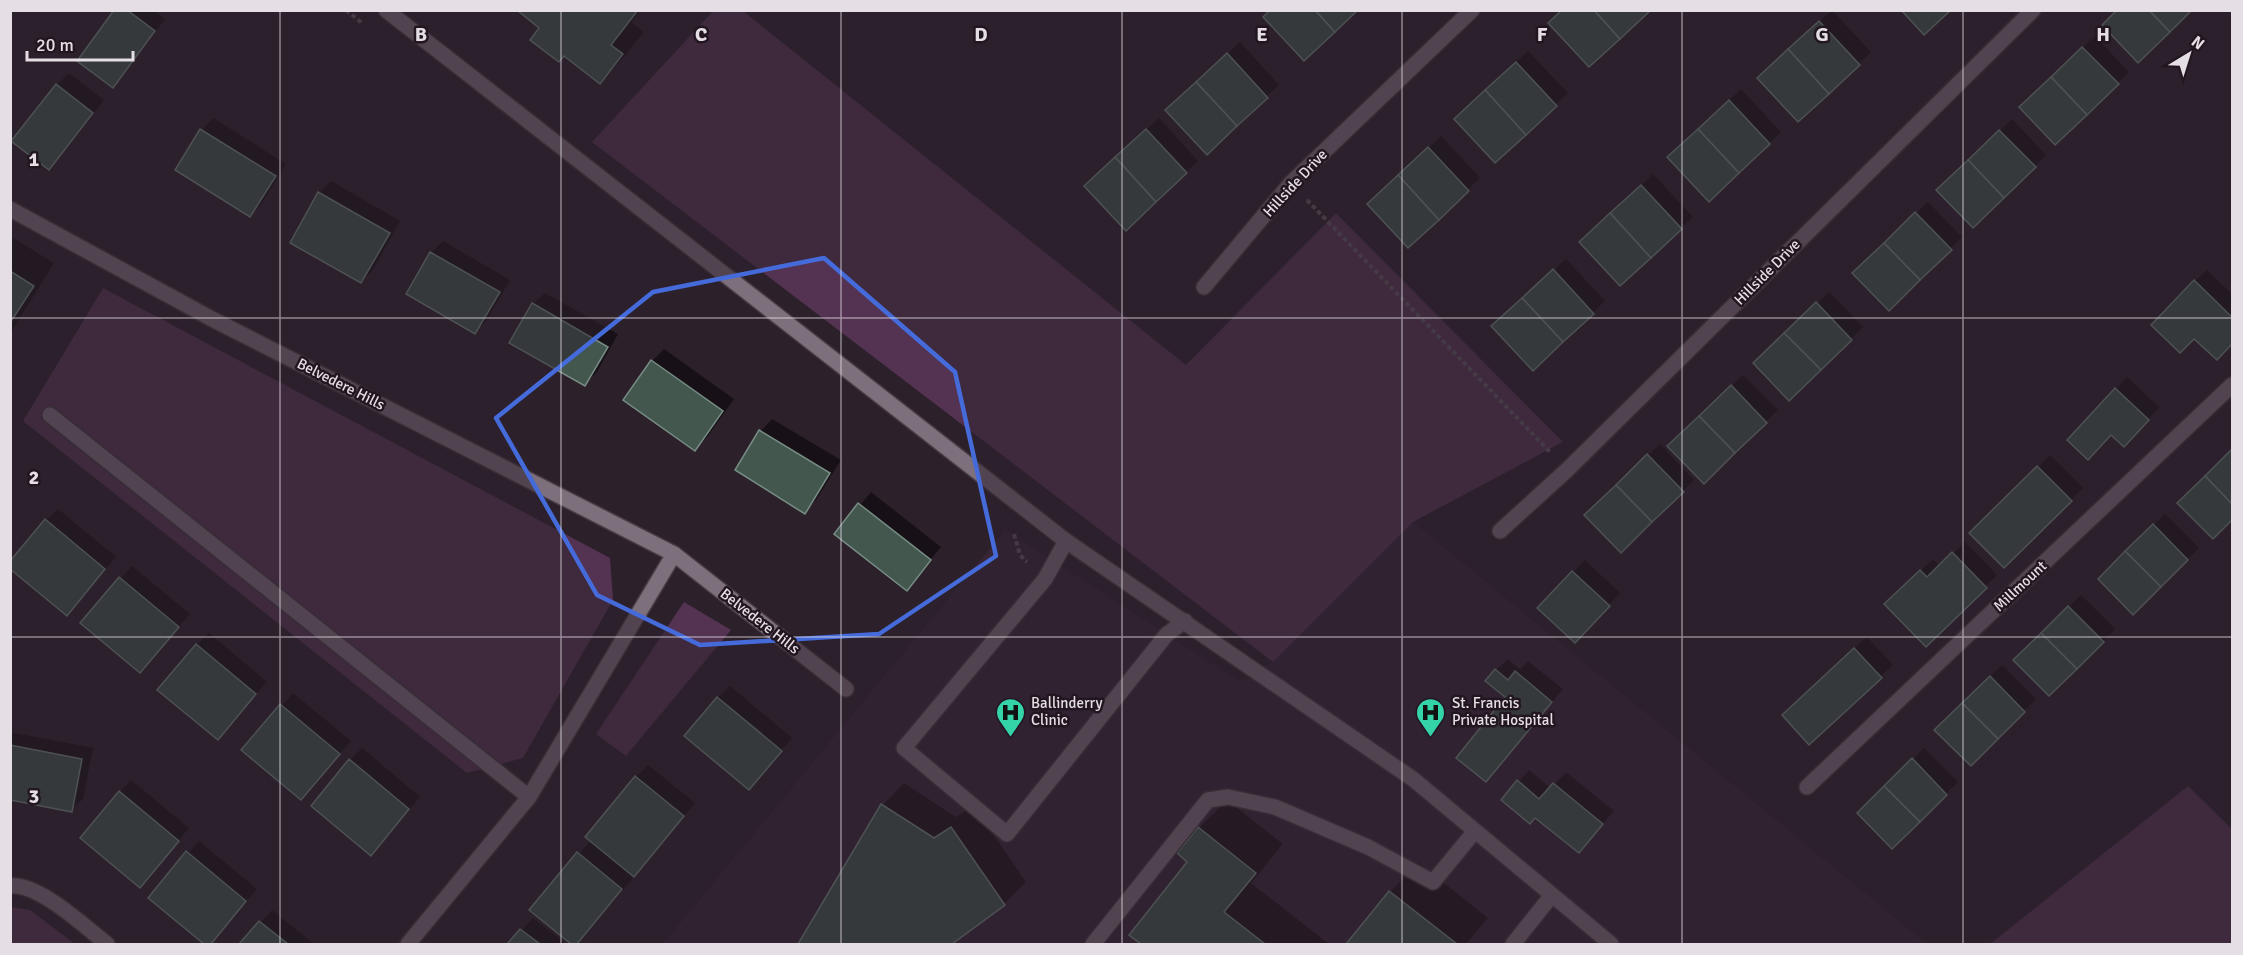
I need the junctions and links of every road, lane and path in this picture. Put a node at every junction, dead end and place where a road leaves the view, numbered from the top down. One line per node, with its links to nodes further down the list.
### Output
1 (387, 10): 11 (street)
2 (1472, 10): 4 (street, Hillside Drive)
3 (2033, 10): 9 (street, Hillside Drive)
4 (1291, 183): 6 (street, Hillside Drive); 9 (path)
5 (10, 209): 12 (street, Belvedere Hills)
6 (1204, 287)
7 (2232, 385): 15 (street, Millmount)
8 (50, 415): 16 (street)
9 (1567, 470): 10 (street, Hillside Drive)
10 (1500, 531)
11 (1066, 542): 13 (street); 13 (street)
12 (674, 554): 14 (street, Belvedere Hills); 16 (street)
13 (1185, 621): 17 (street)
14 (846, 689)
15 (1807, 787)
16 (529, 797): 21 (street)
17 (1475, 831): 19 (street); 22 (street)
18 (10, 886): 20 (street)
19 (1552, 895): 23 (street); 24 (street)
20 (106, 945)
21 (408, 945)
22 (1093, 945)
23 (1513, 945)
24 (1611, 945)

